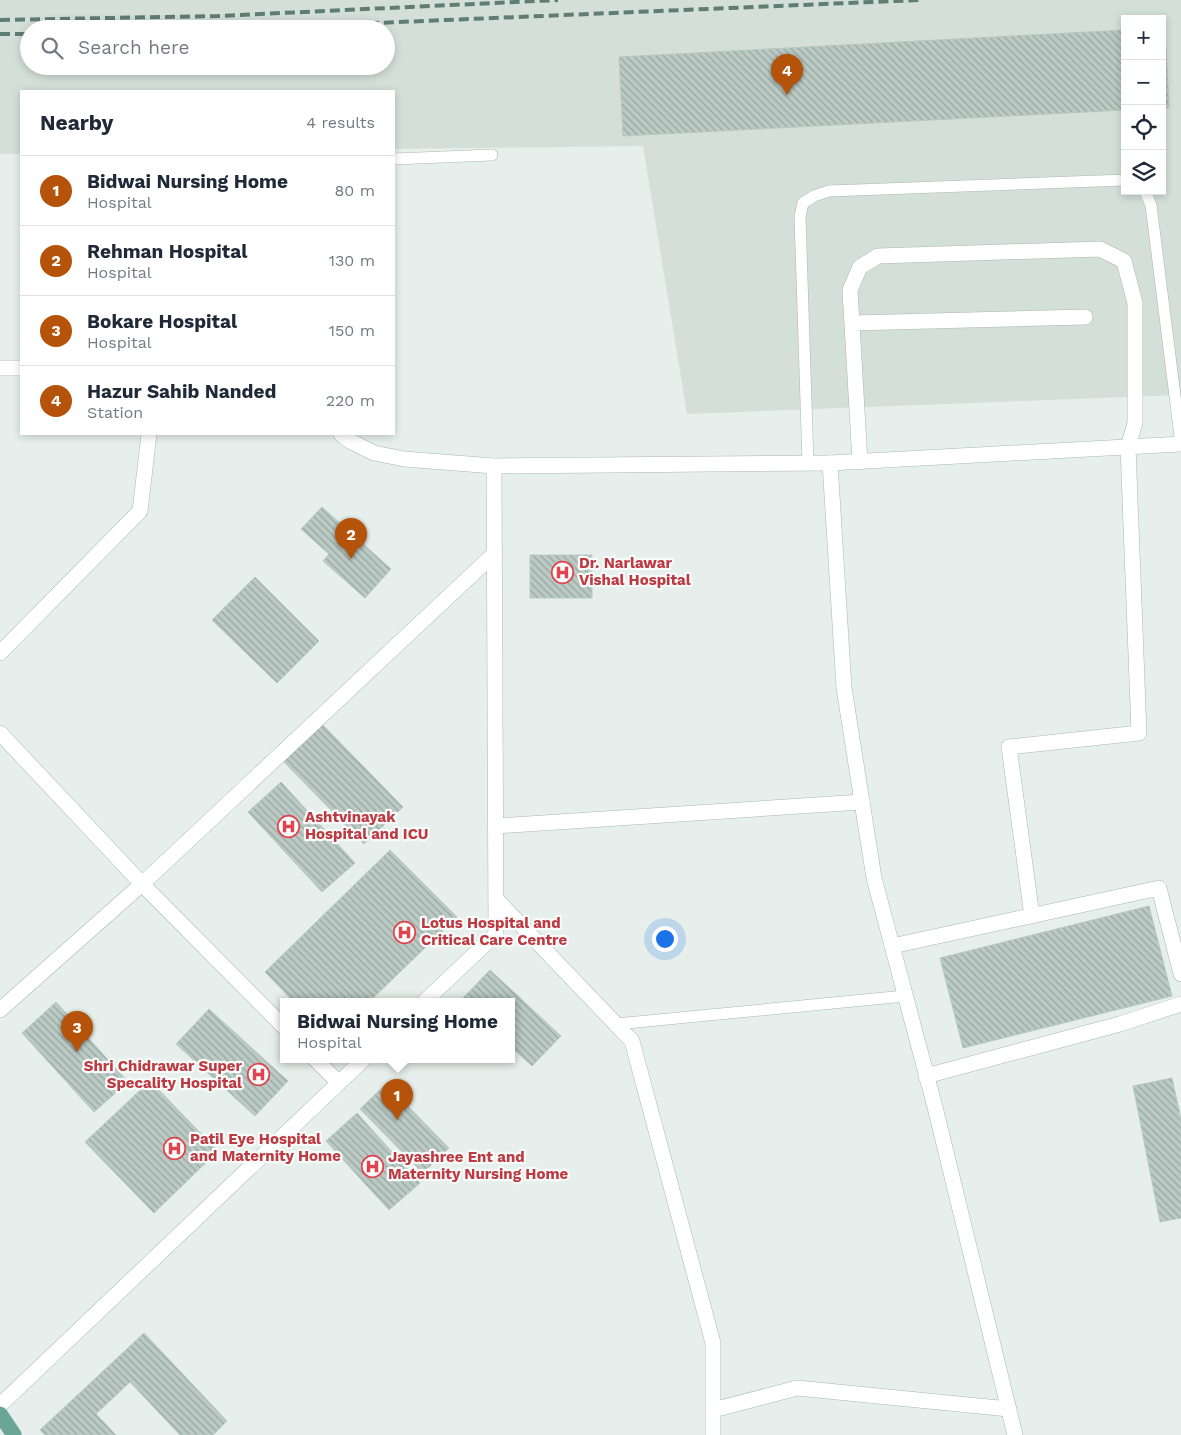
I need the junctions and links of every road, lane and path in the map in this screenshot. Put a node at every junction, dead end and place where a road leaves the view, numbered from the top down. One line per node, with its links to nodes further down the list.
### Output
1 (492, 155): 2 (lane)
2 (395, 159)
3 (1121, 180): 14 (lane)
4 (1147, 195): 11 (lane)
5 (1085, 316): 6 (street)
6 (853, 323): 12 (street); 13 (street)
7 (0, 368): 8 (street)
8 (20, 368)
9 (149, 435): 18 (street)
10 (343, 435): 16 (street)
11 (1181, 444): 12 (street)
12 (1128, 446): 13 (street); 24 (street)
13 (860, 462): 15 (street)
14 (808, 463): 15 (street); 16 (street)
15 (830, 463): 20 (street)
16 (494, 466): 17 (street)
17 (495, 553): 21 (street); 22 (street)
18 (0, 653)
19 (0, 733): 22 (street)
20 (862, 802): 21 (street); 25 (street)
21 (496, 826): 23 (street)
22 (142, 884): 30 (street); 31 (street)
23 (496, 899): 28 (street); 32 (street)
24 (1032, 916): 25 (street); 26 (street)
25 (892, 946): 27 (street)
26 (1181, 974)
27 (905, 996): 32 (lane); 35 (street)
28 (428, 998)
29 (1181, 1004): 35 (street)
30 (0, 1010)
31 (280, 1023)
32 (616, 1024): 39 (street)
33 (319, 1063): 36 (street)
34 (360, 1063): 36 (street)
35 (926, 1076): 38 (street)
36 (339, 1083): 37 (street)
37 (0, 1405)
38 (1009, 1409): 39 (street); 43 (street)
39 (714, 1410): 42 (street)
40 (0, 1414): 41 (main road)
41 (14, 1435)
42 (714, 1435)
43 (1015, 1435)

